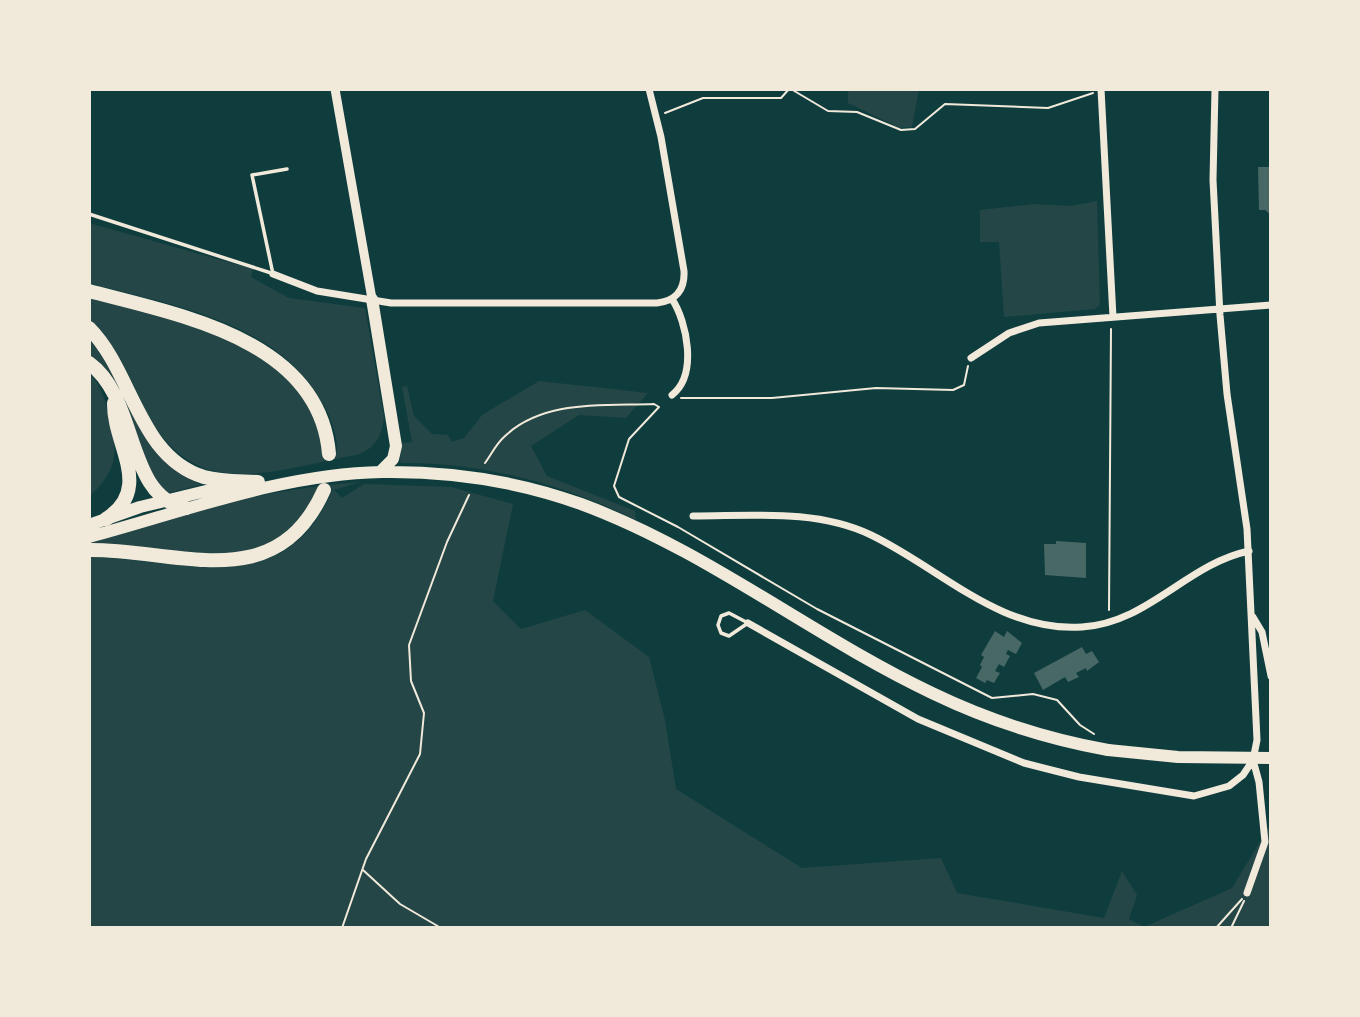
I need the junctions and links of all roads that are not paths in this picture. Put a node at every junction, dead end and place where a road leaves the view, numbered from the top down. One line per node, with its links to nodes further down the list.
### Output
1 (335, 89): 9 (street)
2 (649, 89): 10 (street)
3 (1215, 89): 12 (street)
4 (1097, 91): 13 (street)
5 (286, 169): 7 (lane)
6 (89, 214): 7 (lane)
7 (274, 274): 9 (street)
8 (89, 291): 19 (highway)
9 (372, 299): 10 (street); 20 (main road)
10 (672, 299): 18 (street)
11 (1271, 306): 12 (street)
12 (1220, 310): 13 (street); 31 (street)
13 (1112, 321): 15 (street)
14 (89, 328): 21 (highway)
15 (971, 358)
16 (89, 363): 17 (highway)
17 (114, 393): 24 (highway); 27 (highway)
18 (672, 395)
19 (330, 454)
20 (380, 472): 22 (main road); 35 (main road)
21 (258, 482): 22 (main road); 24 (main road)
22 (282, 483): 25 (main road)
23 (324, 490): 30 (highway)
24 (163, 501): 25 (highway); 27 (main road)
25 (186, 508): 29 (main road)
26 (693, 516): 31 (street)
27 (106, 519): 28 (main road)
28 (89, 525)
29 (89, 537)
30 (89, 550)
31 (1249, 551): 32 (street)
32 (1252, 617): 34 (street); 36 (street)
33 (748, 623): 33 (lane); 36 (street)
34 (1271, 676)
35 (1271, 758)
36 (1253, 760): 37 (street)
37 (1247, 893)

